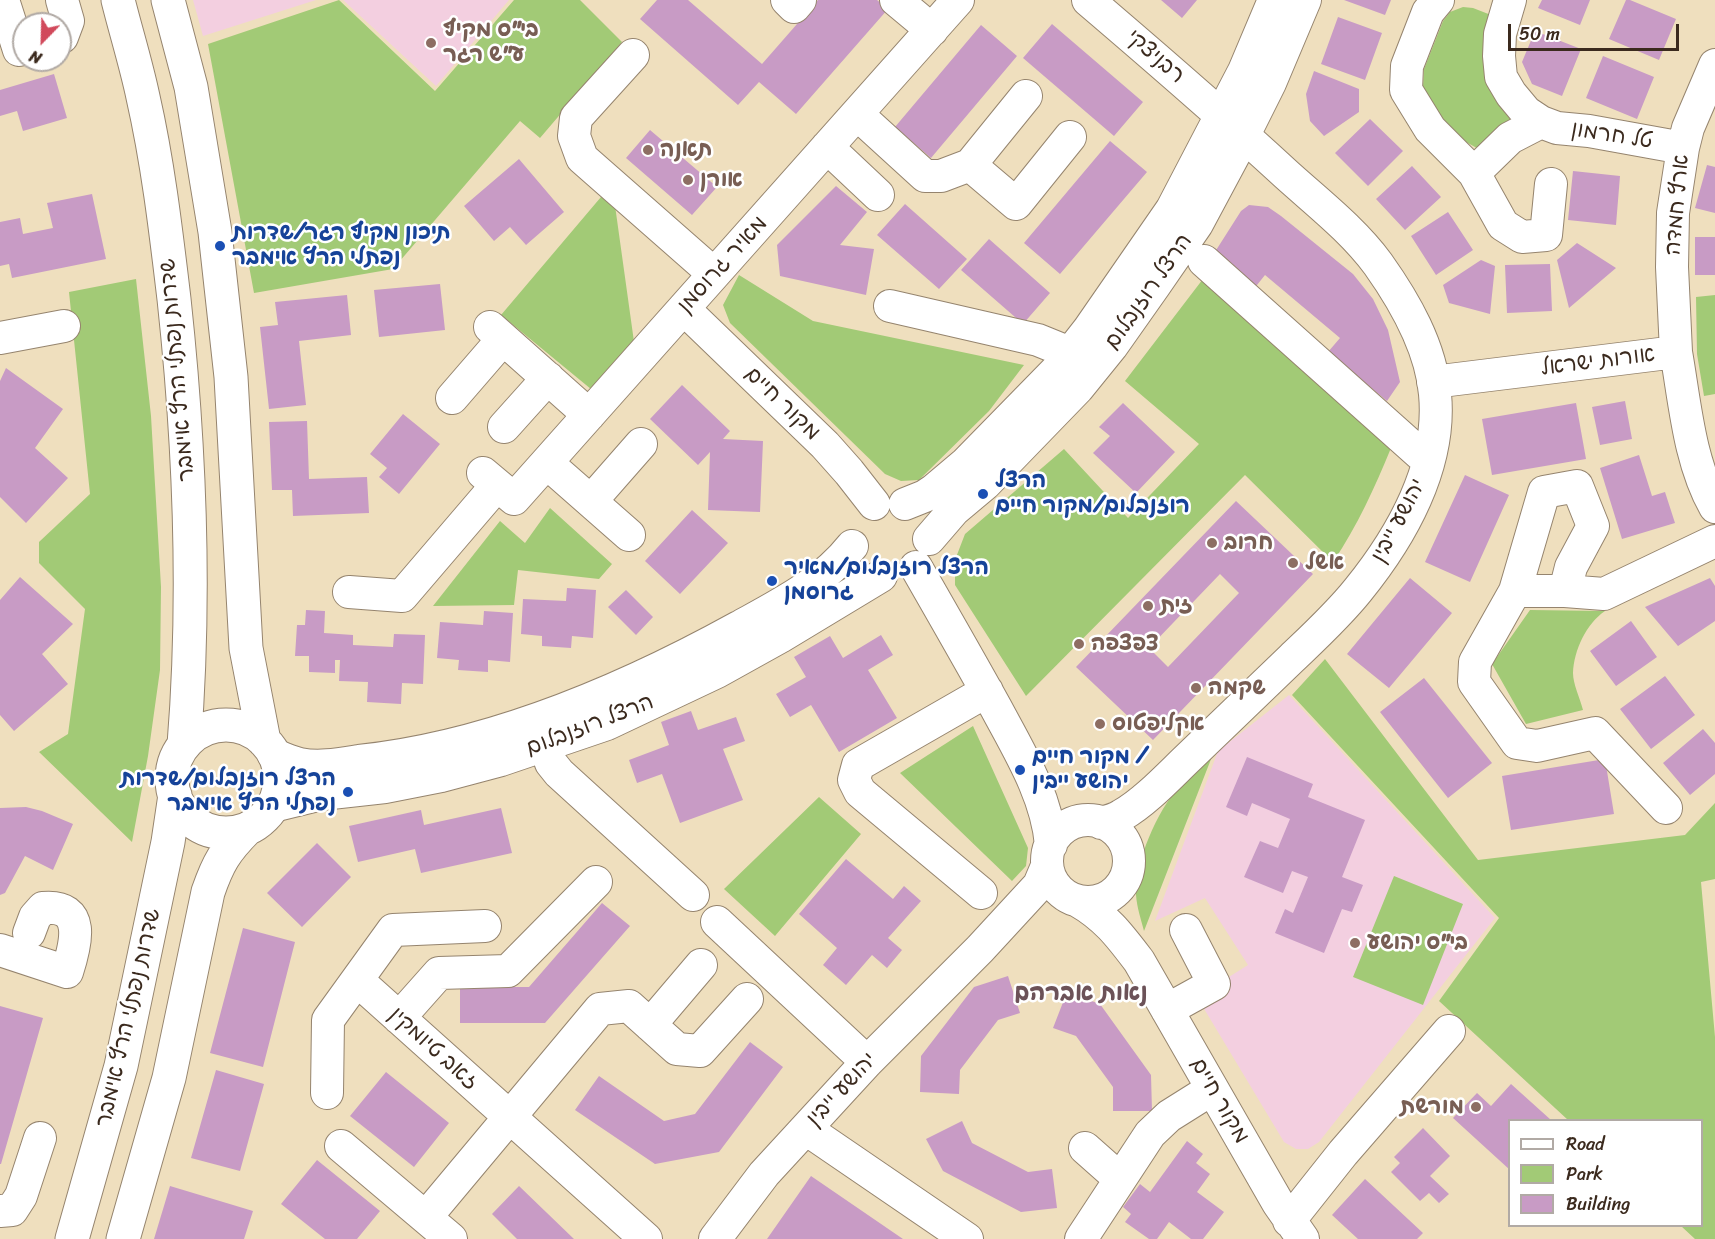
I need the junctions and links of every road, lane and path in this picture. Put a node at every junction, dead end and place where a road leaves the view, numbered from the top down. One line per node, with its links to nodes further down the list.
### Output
1 (3, 0): 14 (street)
2 (118, 0): 58 (main road, שדרות נפתלי הרץ אימבר)
3 (168, 0): 60 (main road)
4 (787, 0): 5 (street)
5 (800, 0)
6 (896, 0): 13 (street)
7 (958, 0): 13 (street, מאיר גרוסמן)
8 (1089, 0): 20 (street, רבניצקי)
9 (1274, 0): 20 (street, הרצל רוזנבלום)
10 (1305, 0): 20 (street, הרצל רוזנבלום)
11 (1438, 0): 25 (street)
12 (1506, 1): 19 (street, טל חרמון)
13 (932, 30): 18 (street, מאיר גרוסמן)
14 (12, 42)
15 (633, 55): 29 (street)
16 (1715, 64): 23 (street, ארץ חמדה)
17 (1026, 96): 24 (street)
18 (857, 114): 22 (street, מאיר גרוסמן); 24 (street)
19 (1541, 122): 23 (street, טל חרמון); 25 (street, טל חרמון)
20 (1233, 125): 35 (street, הרצל רוזנבלום); 37 (street, יהושע ייבין); 49 (street, הרצל רוזנבלום)
21 (1070, 137): 24 (street)
22 (827, 147): 27 (street); 29 (street, מאיר גרוסמן)
23 (1683, 148): 34 (street, ארץ חמדה)
24 (970, 165)
25 (1474, 173): 26 (street)
26 (1551, 184)
27 (878, 195)
28 (1204, 261): 42 (street)
29 (714, 274): 31 (street, מאיר גרוסמן)
30 (890, 306): 35 (street)
31 (684, 309): 39 (street, מאיר גרוסמן); 45 (street, מקור חיים)
32 (64, 326): 33 (street)
33 (0, 338)
34 (1676, 352): 37 (street, אורות ישראל); 47 (street, אורות ישראל)
35 (1070, 353): 46 (street, הרצל רוזנבלום)
36 (548, 378): 38 (street); 39 (street); 40 (street)
37 (1433, 382): 42 (street, יהושע ייבין)
38 (452, 398)
39 (589, 415): 43 (street, מאיר גרוסמן)
40 (504, 428)
41 (641, 444): 44 (street)
42 (1428, 461): 62 (street, יהושע ייבין)
43 (547, 463): 44 (street); 56 (street, מאיר גרוסמן)
44 (591, 501): 48 (street)
45 (874, 504): 46 (street); 51 (street)
46 (905, 504): 49 (street)
47 (1715, 507)
48 (629, 535)
49 (928, 539): 52 (street)
50 (1715, 541): 55 (street)
51 (852, 546): 53 (street); 60 (street, הרצל רוזנבלום)
52 (916, 567): 53 (street); 57 (street)
53 (881, 576): 59 (street, הרצל רוזנבלום)
54 (1515, 591): 55 (street); 55 (street); 65 (street)
55 (1565, 591)
56 (350, 592)
57 (987, 691): 61 (street); 71 (street)
58 (184, 745): 60 (main road); 63 (main road)
59 (545, 746): 64 (street, הרצל רוזנבלום); 72 (street)
60 (269, 748): 64 (main road)
61 (1019, 752): 66 (street); 68 (street)
62 (1166, 779): 66 (street, יהושע ייבין); 69 (street, יהושע ייבין)
63 (175, 795): 67 (main road); 100 (main road, שדרות נפתלי הרץ אימבר)
64 (273, 806): 67 (main road)
65 (1666, 808)
66 (1094, 821): 68 (street); 69 (street)
67 (247, 829): 101 (main road)
68 (1049, 855): 73 (street); 78 (street, יהושע ייבין)
69 (1129, 864): 73 (street); 80 (street, מקור חיים)
70 (596, 882): 85 (street)
71 (981, 893)
72 (693, 895)
73 (1071, 898): 78 (street, יהושע ייבין); 80 (street, מקור חיים)
74 (717, 922): 88 (street)
75 (485, 926): 82 (street)
76 (1186, 930): 84 (street)
77 (29, 933): 79 (street)
78 (980, 949): 88 (street, יהושע ייבין)
79 (0, 950)
80 (1139, 961): 84 (street, מקור חיים)
81 (701, 965): 86 (street)
82 (357, 980): 85 (street, זאב טיומקין); 90 (street)
83 (747, 999): 86 (street)
84 (1167, 1010): 89 (street, מקור חיים)
85 (399, 1018): 91 (street, זאב טיומקין)
86 (650, 1025): 91 (street)
87 (1449, 1031): 99 (street)
88 (867, 1062): 92 (street, יהושע ייבין)
89 (1212, 1089): 96 (street); 99 (street, מקור חיים)
90 (327, 1093)
91 (510, 1117): 98 (street); 103 (street, זאב טיומקין)
92 (806, 1129): 104 (street, יהושע ייבין); 105 (street)
93 (40, 1138): 97 (street)
94 (341, 1146): 98 (street)
95 (1085, 1148): 96 (street)
96 (1120, 1179): 106 (street)
97 (0, 1211)
98 (426, 1217): 102 (street)
99 (1296, 1230)
100 (72, 1239)
101 (123, 1239)
102 (451, 1239)
103 (646, 1239)
104 (715, 1239)
105 (967, 1239)
106 (1081, 1239)

